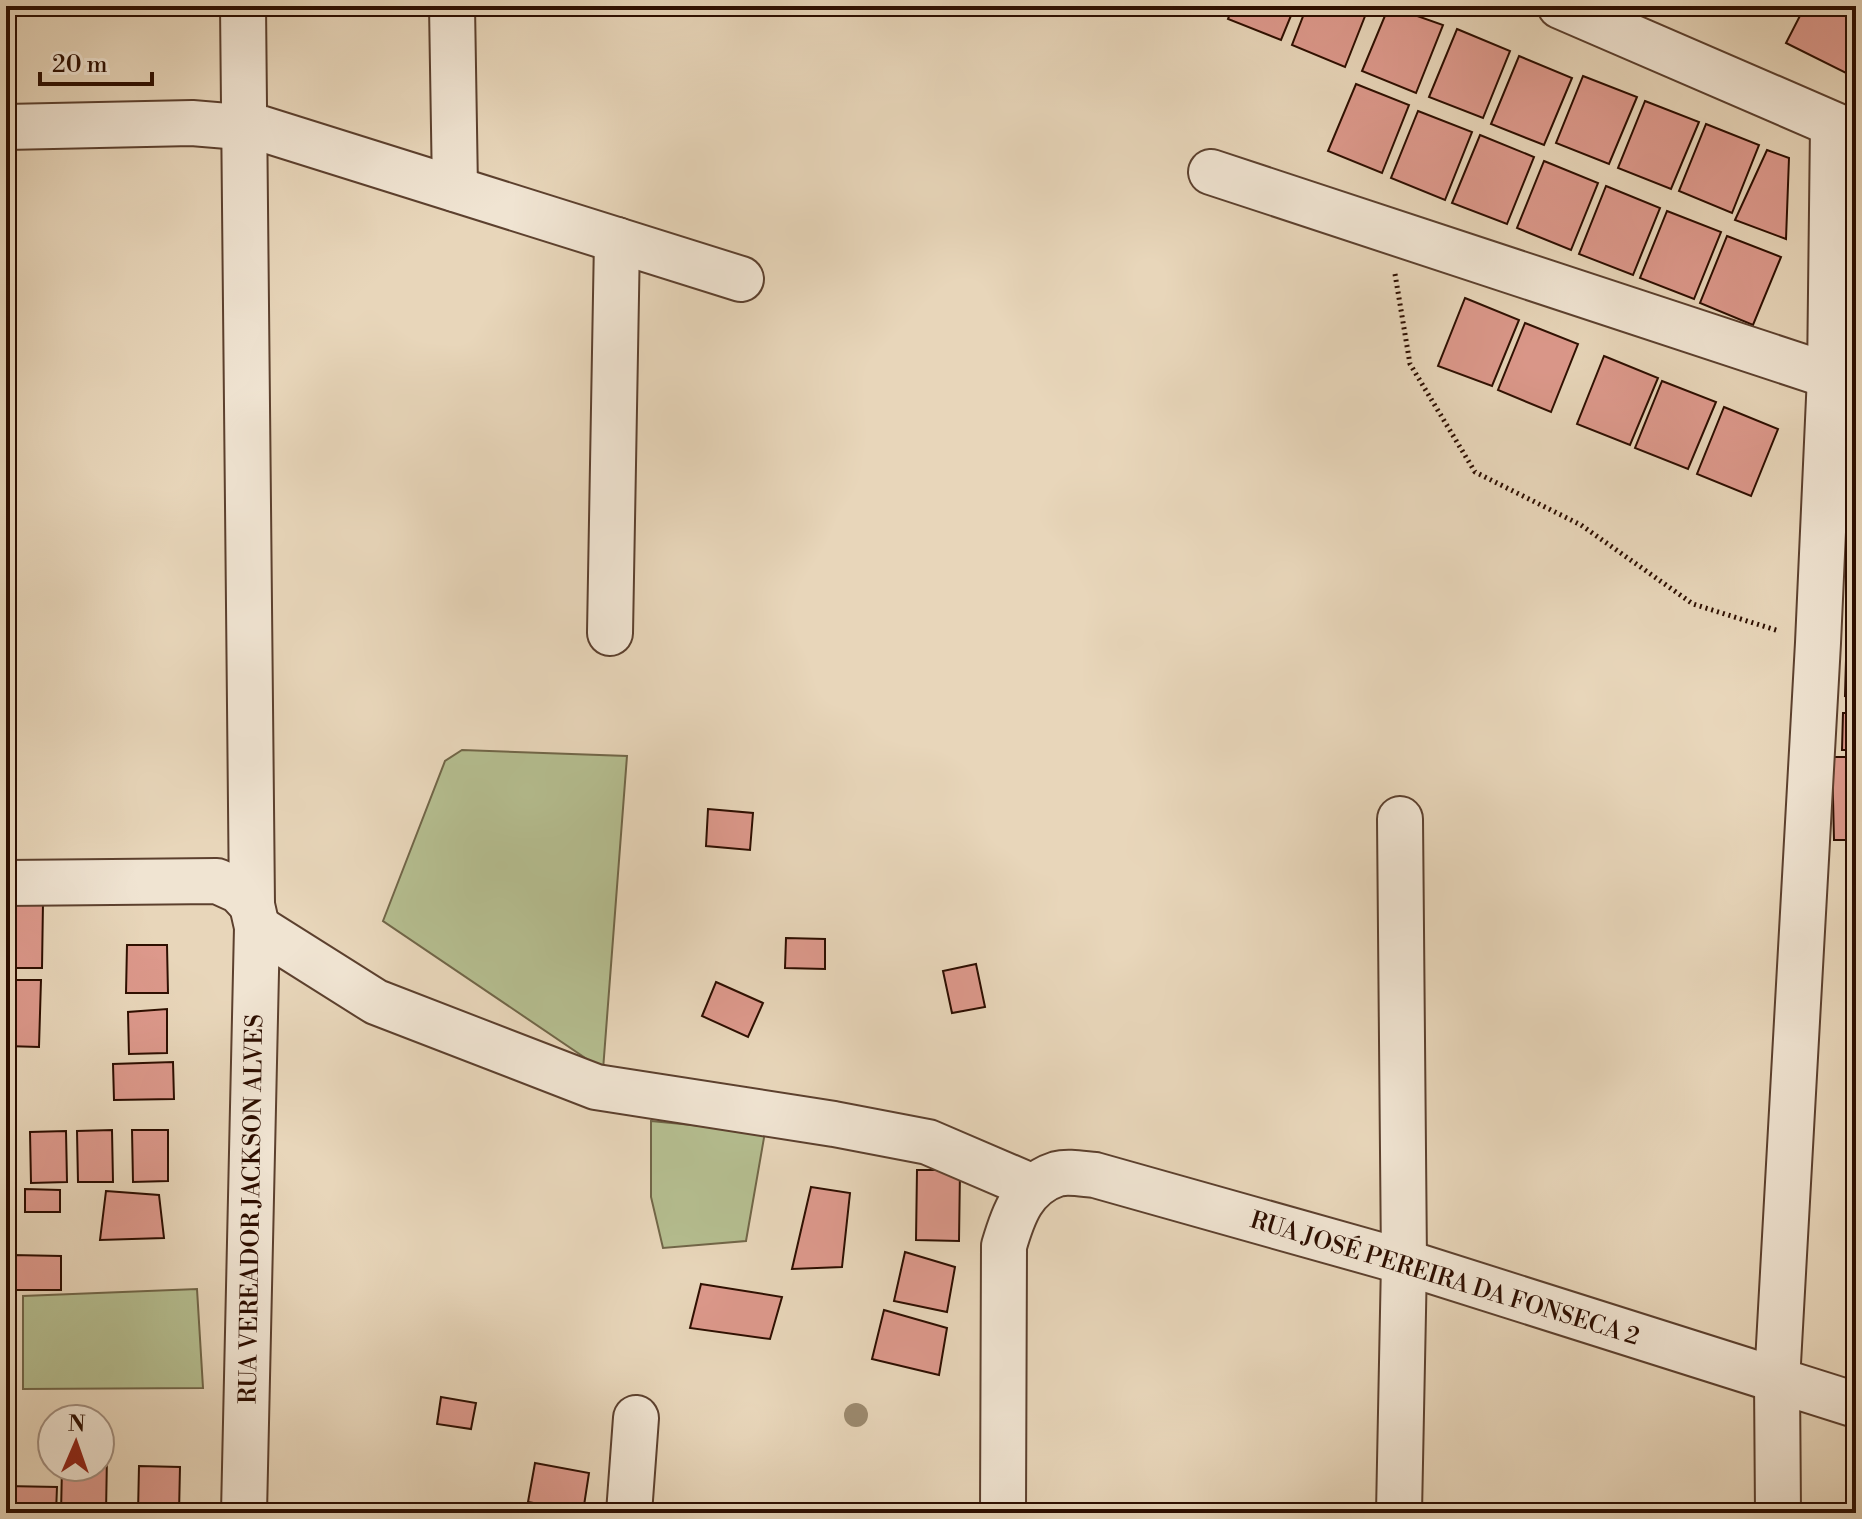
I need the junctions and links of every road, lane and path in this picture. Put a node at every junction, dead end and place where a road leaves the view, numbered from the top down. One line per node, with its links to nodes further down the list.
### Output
1 (243, 6): 6 (street, RUA VEREADOR JACKSON ALVES)
2 (452, 6): 9 (street)
3 (1560, 6): 4 (street)
4 (1606, 15): 7 (street)
5 (6, 127): 6 (street)
6 (244, 127): 9 (street); 18 (street, RUA VEREADOR JACKSON ALVES)
7 (1844, 130): 13 (street)
8 (1211, 172): 10 (street)
9 (455, 189): 11 (street)
10 (1388, 231): 13 (street); 15 (path)
11 (617, 240): 12 (street); 14 (street)
12 (741, 279)
13 (1830, 376): 15 (street)
14 (610, 633)
15 (1818, 643): 21 (street)
16 (1400, 819): 20 (street)
17 (6, 883): 18 (street)
18 (254, 916): 19 (street); 24 (street, RUA VEREADOR JACKSON ALVES)
19 (1033, 1187): 20 (street, RUA JOSÉ PEREIRA DA FONSECA 2); 26 (street)
20 (1404, 1262): 21 (street, RUA JOSÉ PEREIRA DA FONSECA 2); 27 (street)
21 (1777, 1381): 22 (street, RUA JOSÉ PEREIRA DA FONSECA 2); 28 (street)
22 (1856, 1405)
23 (636, 1418): 25 (street)
24 (244, 1513)
25 (629, 1513)
26 (1003, 1513)
27 (1399, 1513)
28 (1778, 1513)

